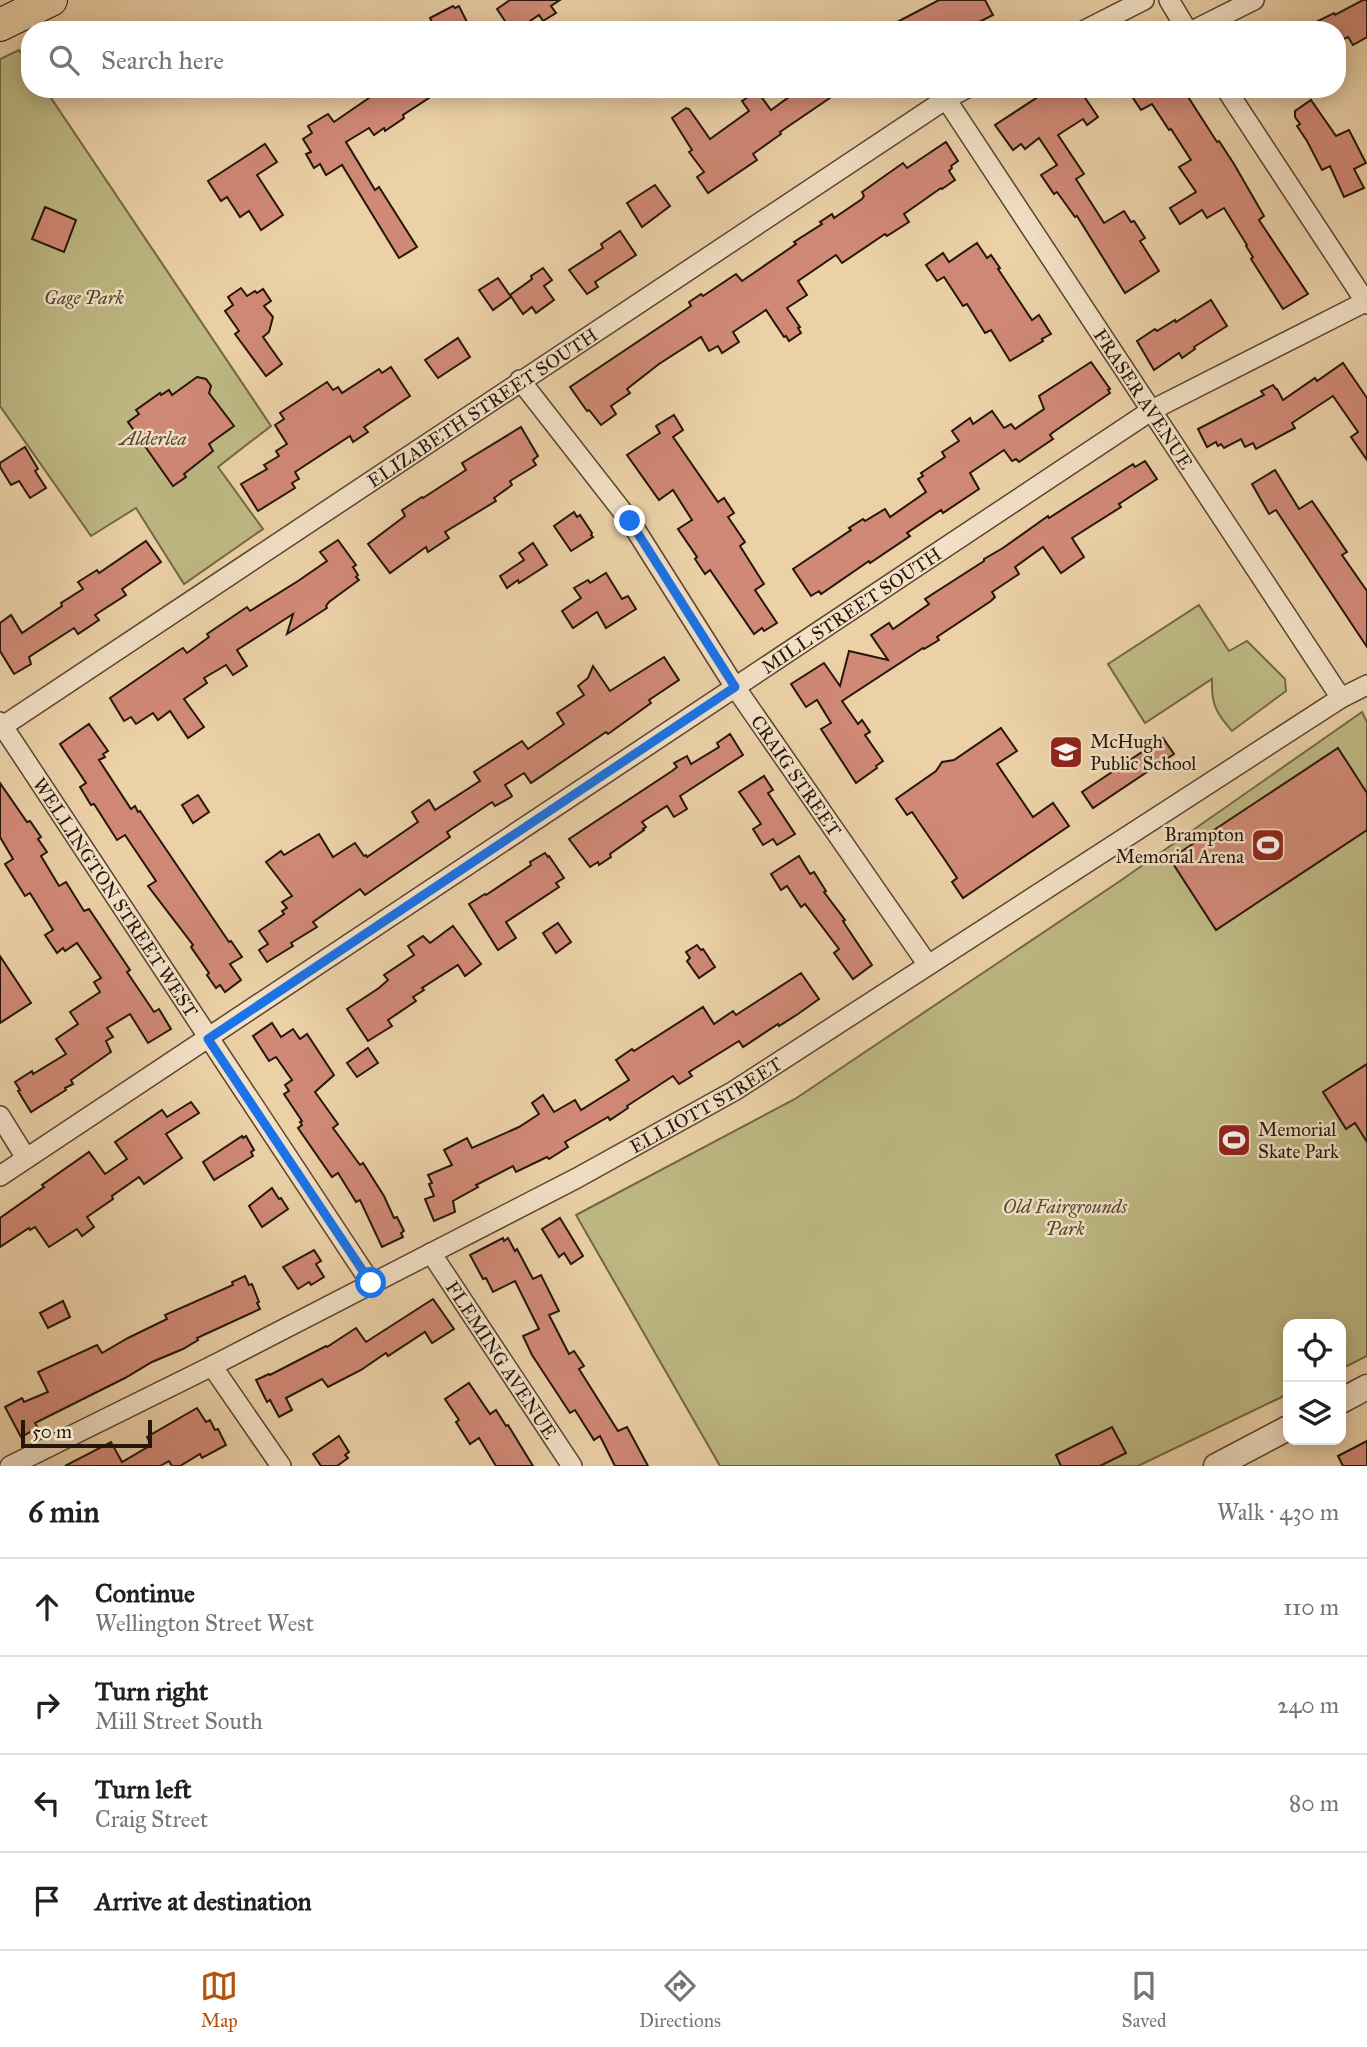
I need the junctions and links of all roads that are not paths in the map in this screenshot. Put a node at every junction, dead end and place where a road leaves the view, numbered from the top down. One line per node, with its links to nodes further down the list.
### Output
1 (51, 0): 8 (main road)
2 (1144, 0): 5 (street)
3 (1169, 0): 6 (street)
4 (1254, 0): 7 (street)
5 (1102, 21)
6 (1182, 21)
7 (1212, 21)
8 (0, 25)
9 (1232, 98): 11 (street)
10 (946, 99): 12 (street, ELIZABETH STREET SOUTH); 13 (street, FRASER AVENUE)
11 (1367, 302): 13 (street, MILL STREET SOUTH)
12 (520, 380): 15 (street, CRAIG STREET); 17 (street, ELIZABETH STREET SOUTH)
13 (1152, 410): 15 (street, MILL STREET SOUTH); 16 (street, FRASER AVENUE)
14 (1367, 685): 16 (street, ELLIOTT STREET)
15 (735, 687): 18 (street, CRAIG STREET); 19 (street, MILL STREET SOUTH)
16 (1341, 698): 18 (street, ELLIOTT STREET)
17 (1, 725): 19 (street, WELLINGTON STREET WEST)
18 (928, 965): 23 (street, ELLIOTT STREET)
19 (208, 1039): 21 (street, MILL STREET SOUTH); 24 (street, WELLINGTON STREET WEST)
20 (0, 1116): 21 (street)
21 (26, 1158): 22 (street, MILL STREET SOUTH)
22 (0, 1176)
23 (431, 1253): 24 (street, ELLIOTT STREET); 31 (street, FLEMING AVENUE)
24 (371, 1283): 25 (street, ELLIOTT STREET)
25 (212, 1366): 29 (street, ELLIOTT STREET); 30 (street)
26 (1367, 1387): 27 (street)
27 (1346, 1398)
28 (1283, 1431): 32 (street)
29 (9, 1466)
30 (281, 1466)
31 (572, 1466)
32 (1216, 1466)

